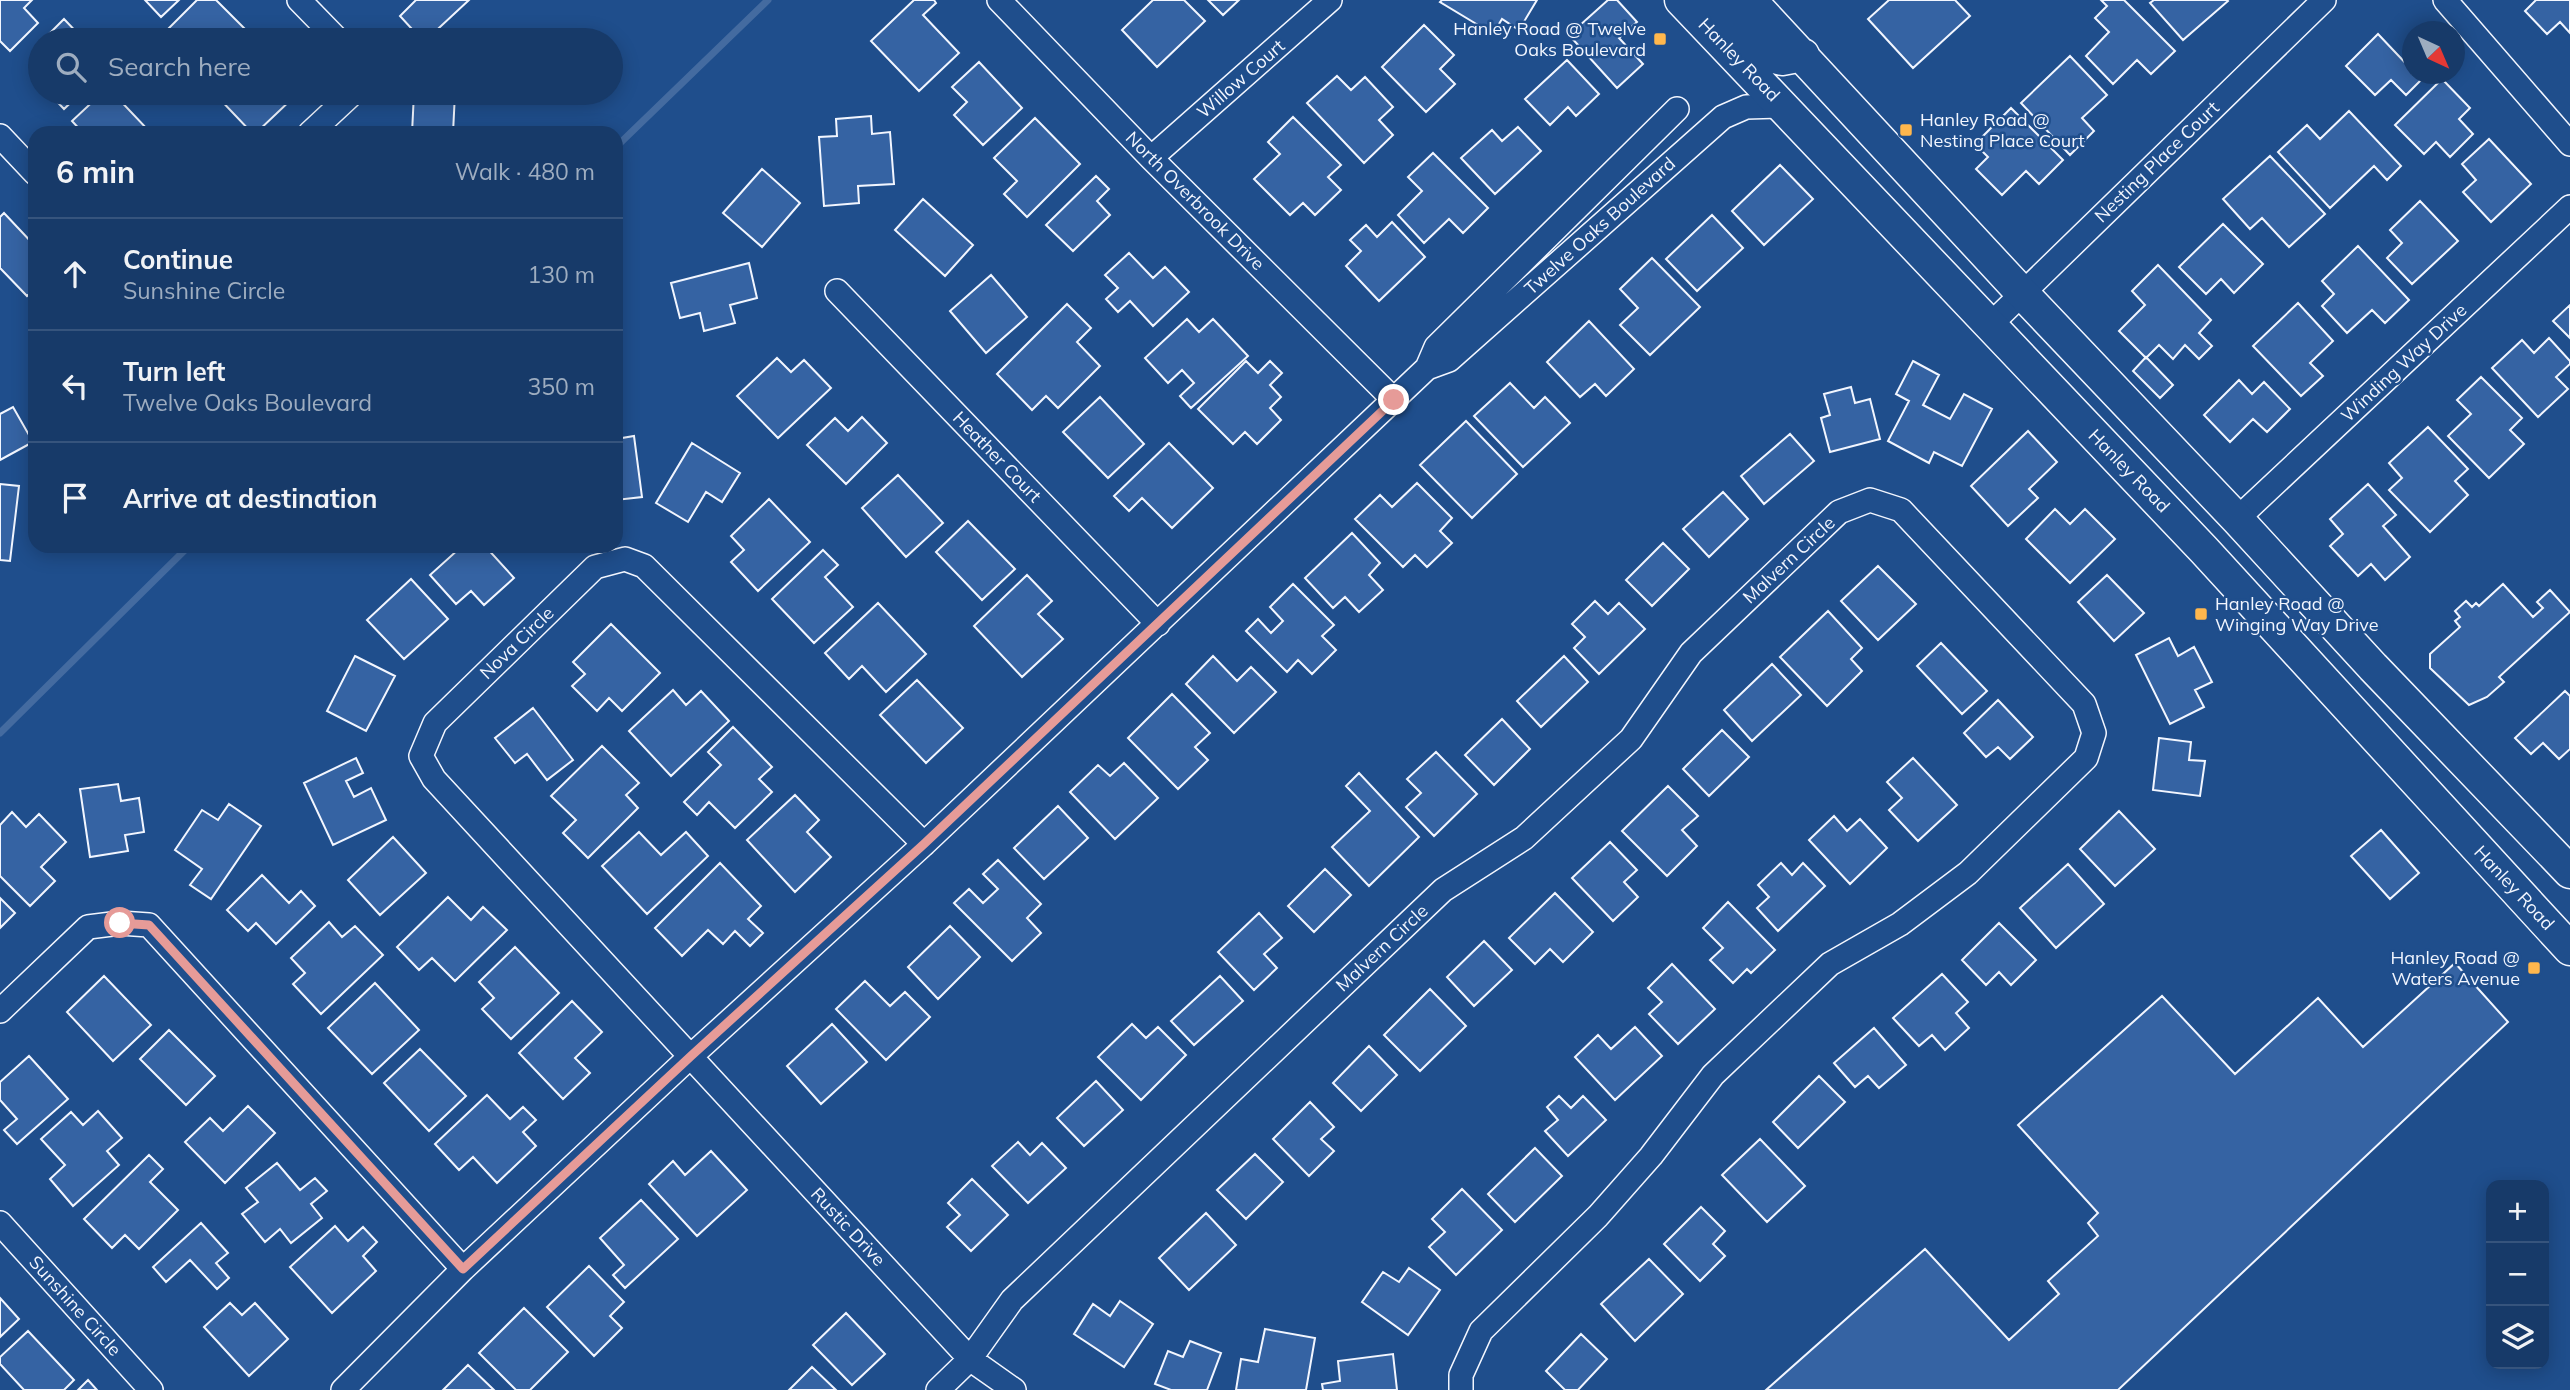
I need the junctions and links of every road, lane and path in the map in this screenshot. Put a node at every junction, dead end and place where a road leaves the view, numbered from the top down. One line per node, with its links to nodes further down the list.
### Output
1 (299, 0): 9 (street)
2 (999, 0): 18 (street, North Overbrook Drive)
3 (1330, 0): 18 (street, Willow Court)
4 (1681, 0): 12 (main road, Hanley Road)
5 (1713, 0): 10 (main road)
6 (1750, 0): 10 (main road)
7 (2324, 0): 23 (street, Nesting Place Court)
8 (2445, 0): 16 (street)
9 (326, 28)
10 (1803, 55): 23 (main road)
11 (340, 105): 14 (street)
12 (1782, 106): 20 (street, Twelve Oaks Boulevard); 24 (main road, Hanley Road)
13 (1677, 109): 17 (street, Twelve Oaks Boulevard)
14 (318, 126)
15 (0, 136): 19 (street)
16 (2570, 144)
17 (1634, 151): 20 (street); 25 (street, Twelve Oaks Boulevard)
18 (1151, 158): 26 (street, North Overbrook Drive)
19 (28, 166)
20 (1657, 176): 25 (street, Twelve Oaks Boulevard)
21 (2570, 208): 27 (street, Winding Way Drive)
22 (837, 291): 28 (street, Heather Court)
23 (2022, 293): 24 (street, Nesting Place Court); 27 (main road)
24 (1990, 325): 30 (main road, Hanley Road)
25 (1427, 368): 26 (street, Twelve Oaks Boulevard)
26 (1394, 400): 28 (street, Twelve Oaks Boulevard)
27 (2237, 519): 29 (main road)
28 (1158, 624): 31 (street, Twelve Oaks Boulevard)
29 (2364, 657): 30 (main road); 32 (main road)
30 (2313, 669): 33 (main road, Hanley Road)
31 (924, 844): 35 (street, Twelve Oaks Boulevard); 35 (street, Nova Circle)
32 (2570, 872)
33 (2570, 949)
34 (0, 1011): 37 (street)
35 (691, 1056): 37 (street, Twelve Oaks Boulevard); 38 (street, Rustic Drive)
36 (0, 1223): 39 (street, Sunshine Circle)
37 (463, 1269): 40 (street, Twelve Oaks Boulevard)
38 (970, 1359): 41 (street, Malvern Circle); 42 (street, Rustic Drive); 43 (street, Malvern Circle)
39 (151, 1390)
40 (343, 1390)
41 (937, 1390)
42 (1014, 1390)
43 (1461, 1390)

